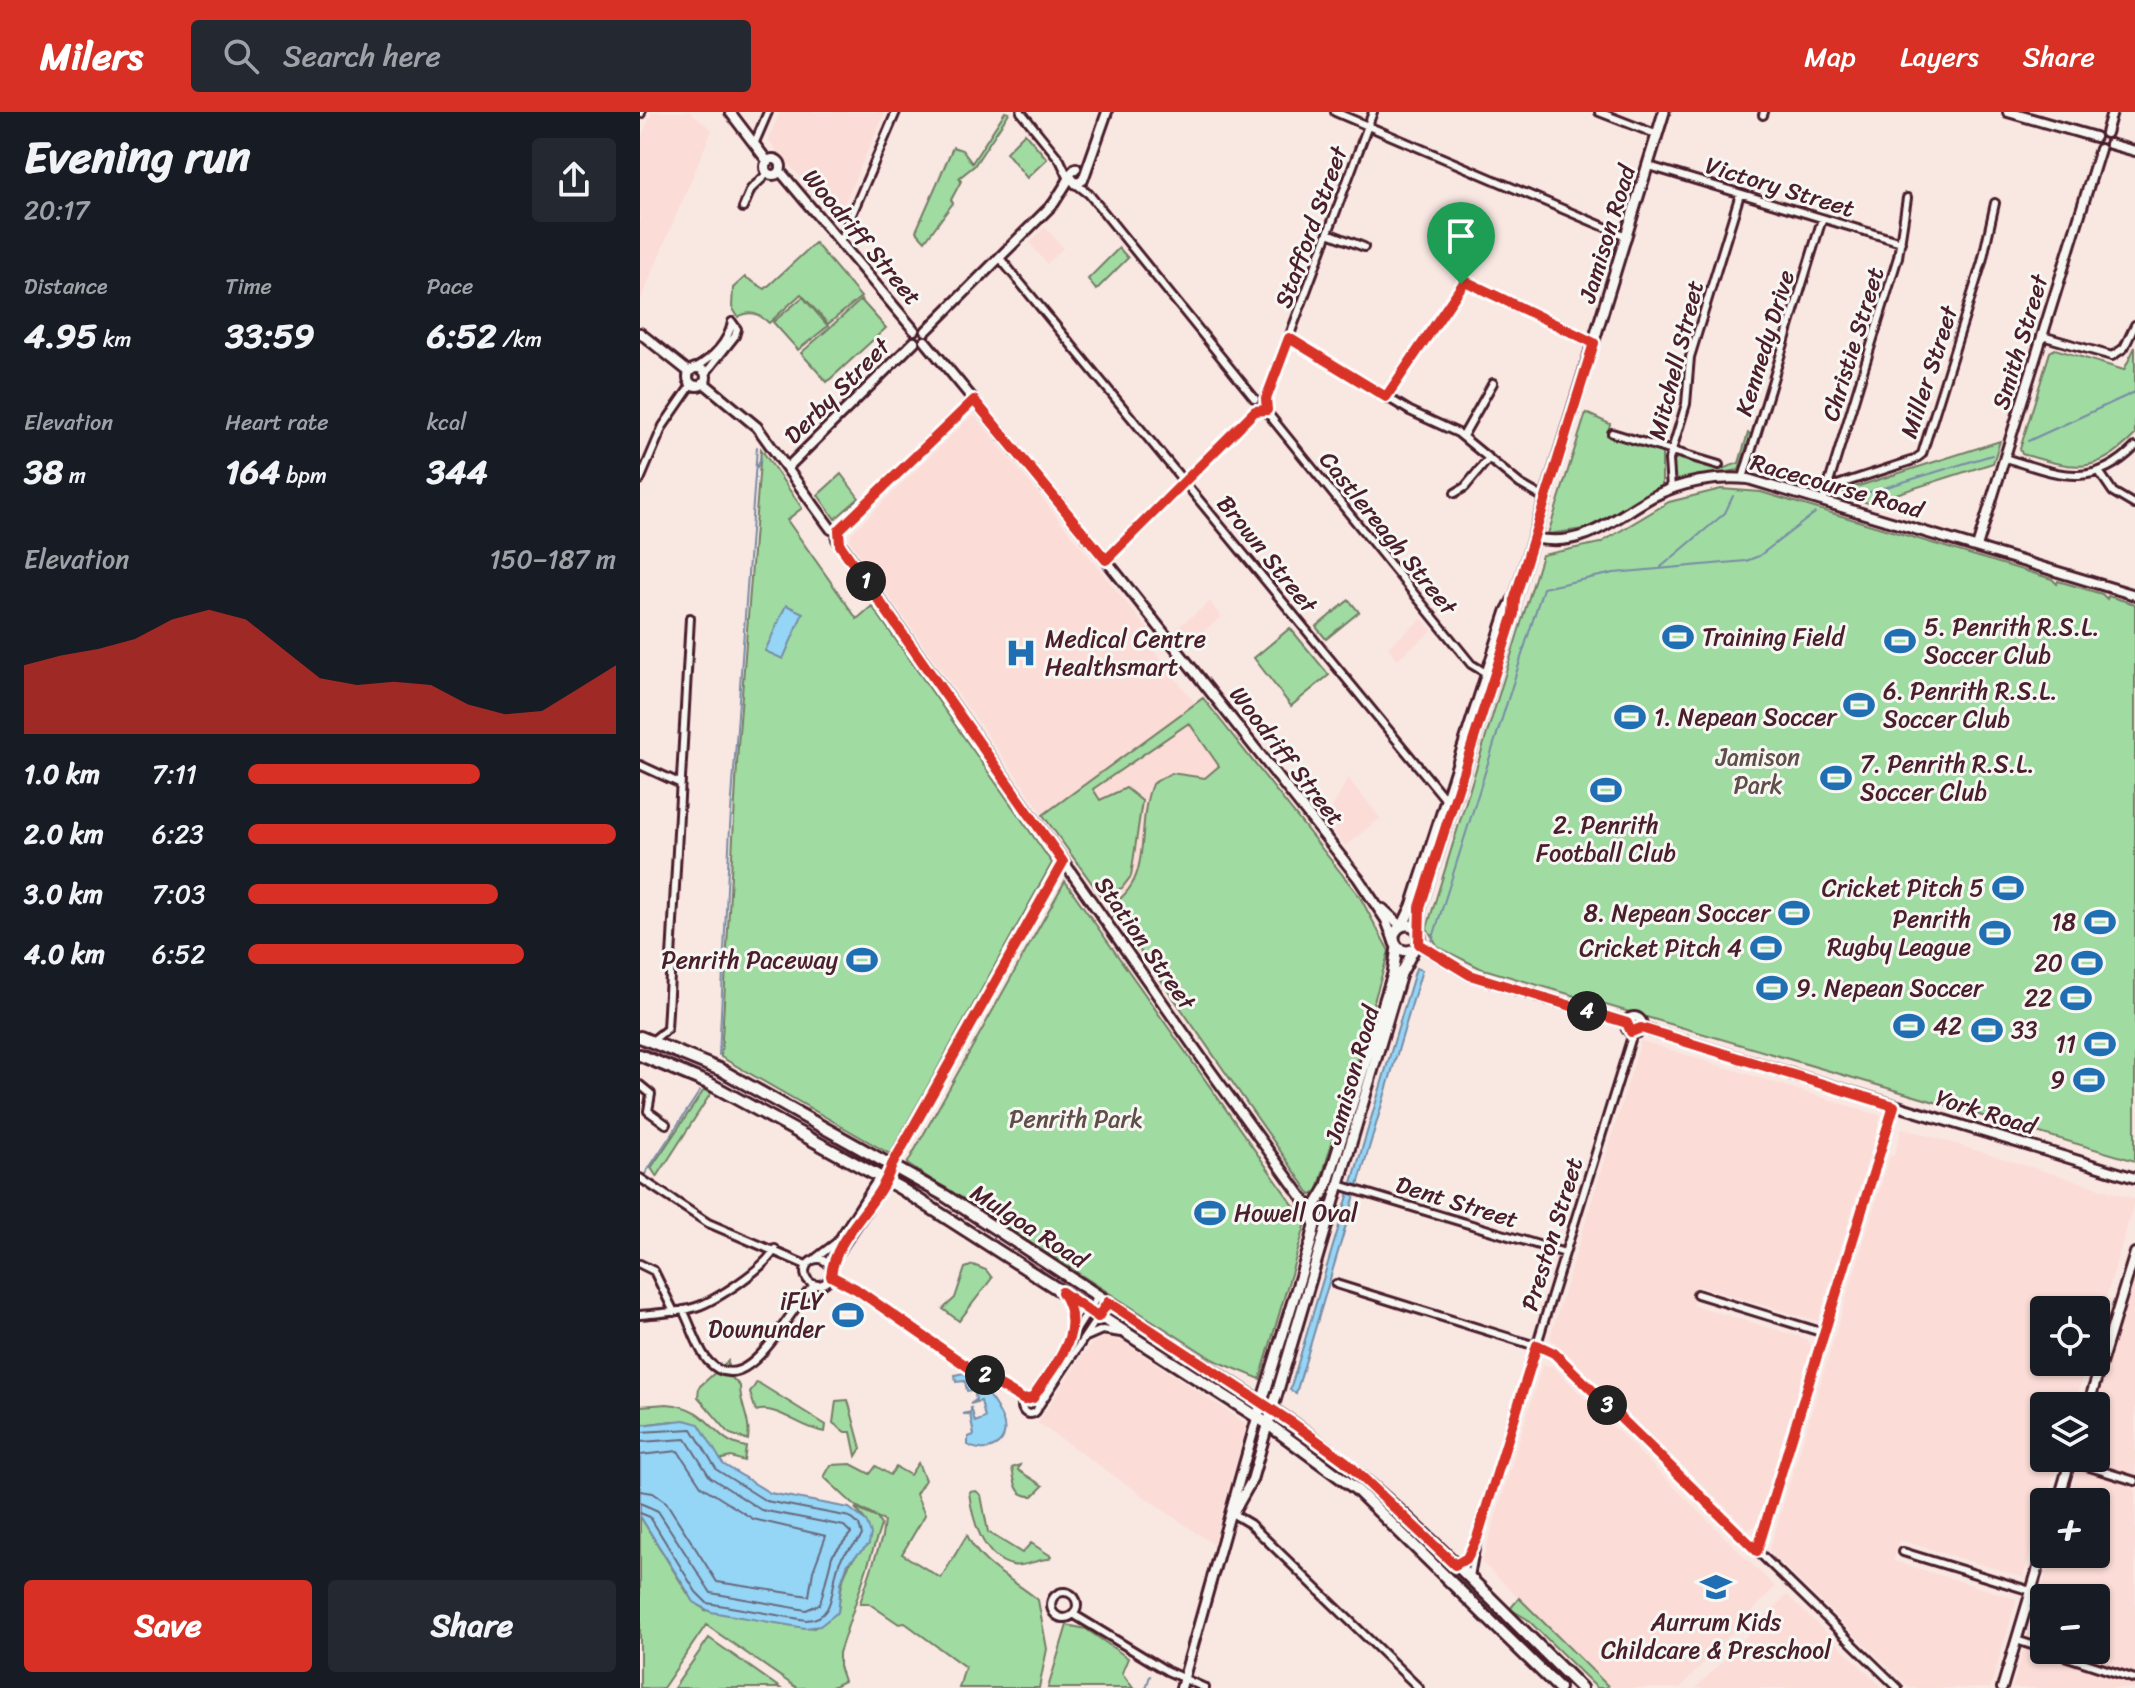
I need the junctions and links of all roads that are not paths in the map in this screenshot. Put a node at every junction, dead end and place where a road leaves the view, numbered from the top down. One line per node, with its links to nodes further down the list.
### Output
1 (730, 112): 17 (street, Woodriff Street)
2 (768, 112): 17 (street)
3 (896, 112): 38 (street)
4 (1021, 112): 22 (street)
5 (1107, 112): 20 (street)
6 (1335, 112): 13 (street)
7 (1373, 112): 13 (street, Stafford Street)
8 (1599, 112): 15 (street)
9 (1664, 112): 15 (main road, Jamison Road)
10 (2008, 112): 12 (street)
11 (2112, 112): 14 (street)
12 (2021, 114): 16 (street)
13 (1368, 126): 36 (street, Stafford Street); 37 (street)
14 (2106, 133): 16 (street); 18 (street)
15 (1658, 135): 24 (main road, Jamison Road)
16 (2095, 137): 19 (street)
17 (755, 142): 23 (street, Woodriff Street)
18 (2110, 144): 19 (street); 21 (street)
19 (2100, 149): 46 (street, Smith Street)
20 (1091, 150): 25 (street); 28 (street)
21 (2135, 151)
22 (1060, 160): 25 (street); 29 (street)
23 (768, 162): 26 (street, Woodriff Street); 27 (street)
24 (1649, 166): 31 (street, Victory Street); 37 (main road, Jamison Road)
25 (1075, 169): 28 (street); 29 (street)
26 (780, 171): 27 (street); 38 (street, Woodriff Street)
27 (768, 173): 34 (street)
28 (1084, 176): 29 (street); 30 (street)
29 (1072, 181): 30 (street); 41 (street)
30 (1089, 194): 56 (street)
31 (1740, 194): 35 (street, Victory Street); 64 (street, Mitchell Street)
32 (1907, 198): 39 (street, Christie Street)
33 (1995, 203): 73 (street, Miller Street)
34 (743, 208)
35 (1822, 219): 39 (street, Victory Street); 70 (street, Kennedy Drive)
36 (1328, 233): 40 (street); 47 (street, Stafford Street)
37 (1627, 236): 50 (main road, Jamison Road)
38 (840, 242): 43 (street, Woodriff Street)
39 (1901, 242): 73 (street, Christie Street)
40 (1364, 247)
41 (999, 257): 44 (street); 72 (street, Brown Street)
42 (2135, 325): 46 (street)
43 (914, 330): 44 (street); 49 (street)
44 (926, 331): 48 (street)
45 (640, 333): 51 (street)
46 (2042, 336): 66 (street, Smith Street)
47 (1289, 338): 55 (street); 57 (street, Stafford Street)
48 (925, 341): 49 (street); 58 (street, Woodriff Street)
49 (914, 342): 68 (street, Derby Street)
50 (1594, 343): 55 (street); 76 (main road, Jamison Road)
51 (692, 370): 52 (street, Station Street); 52 (street); 54 (street)
52 (705, 379): 54 (street); 68 (street, Station Street)
53 (1493, 383): 62 (street)
54 (692, 384): 71 (street)
55 (1386, 397): 62 (street)
56 (1255, 399): 57 (street); 59 (street)
57 (1266, 399): 60 (street)
58 (974, 400): 79 (street); 82 (street, Woodriff Street)
59 (1255, 411): 60 (street); 72 (street)
60 (1266, 411): 86 (street, Castlereagh Street)
61 (1612, 433): 64 (street)
62 (1463, 436): 65 (street)
63 (2135, 447): 69 (street)
64 (1672, 451): 67 (street); 74 (street, Mitchell Street)
65 (1489, 458): 75 (street); 76 (street)
66 (2005, 458): 69 (street); 81 (street, Smith Street)
67 (1719, 465)
68 (787, 468): 79 (street, Station Street)
69 (2100, 473): 78 (street)
70 (1743, 478): 74 (street, Racecourse Road); 77 (street, Racecourse Road)
71 (640, 480)
72 (1184, 481): 82 (street); 89 (street, Brown Street)
73 (1828, 488): 77 (street, Christie Street)
74 (1671, 489): 80 (street, Racecourse Road)
75 (1455, 493)
76 (1546, 499): 80 (main road, Jamison Road)
77 (1824, 499): 81 (street, Racecourse Road)
78 (2135, 505)
79 (836, 532): 90 (street, Station Street)
80 (1534, 538): 84 (main road, Jamison Road)
81 (1977, 547): 83 (street, Racecourse Road)
82 (1106, 560): 91 (street, Woodriff Street)
83 (2135, 595)
84 (1515, 598): 86 (main road, Jamison Road); 93 (main road, Jamison Road)
85 (690, 618): 88 (street)
86 (1486, 673): 89 (main road, Jamison Road)
87 (640, 765): 88 (street)
88 (679, 783): 98 (street)
89 (1446, 800): 92 (main road, Jamison Road)
90 (1063, 862): 103 (street); 108 (street, Station Street)
91 (1374, 900): 92 (street, Woodriff Street); 94 (street, Woodriff Street)
92 (1402, 926): 93 (main road); 94 (main road)
93 (1419, 932): 95 (main road)
94 (1395, 944): 95 (main road); 108 (main road, Jamison Road)
95 (1416, 948): 96 (street, York Road); 107 (main road, Jamison Road)
96 (1637, 1030): 101 (street, York Road); 113 (street, Preston Street)
97 (640, 1037): 98 (main road, Mulgoa Road)
98 (652, 1041): 103 (main road, Mulgoa Road)
99 (640, 1055): 106 (main road, Mulgoa Road)
100 (640, 1085): 102 (street)
101 (1894, 1106): 104 (street, York Road); 132 (street)
102 (666, 1124)
103 (892, 1165): 106 (main road); 126 (main road, Mulgoa Road)
104 (2135, 1178)
105 (643, 1179): 112 (street)
106 (883, 1179): 115 (street); 118 (street); 123 (main road, Mulgoa Road)
107 (1339, 1185): 109 (main road, Jamison Road); 113 (street, Dent Street)
108 (1315, 1209): 109 (main road); 111 (main road)
109 (1330, 1212): 110 (main road, Jamison Road)
110 (1329, 1223): 111 (main road); 141 (main road)
111 (1315, 1225): 139 (main road)
112 (775, 1249): 117 (street); 127 (street)
113 (1565, 1253): 135 (street, Preston Street)
114 (2135, 1253): 136 (street)
115 (816, 1258): 117 (street); 118 (street)
116 (640, 1264): 128 (street)
117 (806, 1265): 119 (street)
118 (830, 1266): 120 (street)
119 (805, 1276): 122 (street); 124 (street)
120 (831, 1276): 122 (street); 138 (street)
121 (1336, 1284): 135 (street)
122 (815, 1285): 124 (street)
123 (1062, 1292): 129 (main road, Mulgoa Road); 134 (street)
124 (802, 1294): 127 (street)
125 (1697, 1294): 132 (street)
126 (1103, 1299): 129 (street); 129 (street); 139 (main road, Mulgoa Road)
127 (683, 1310): 128 (street)
128 (674, 1312): 130 (street)
129 (1094, 1314): 131 (main road, Mulgoa Road); 133 (street); 134 (street)
130 (640, 1315)
131 (1124, 1333): 133 (street); 142 (main road, Mulgoa Road)
132 (1824, 1333): 148 (street)
133 (1086, 1337): 140 (street)
134 (1067, 1345): 137 (street)
135 (1537, 1345): 147 (street, Preston Street); 148 (street)
136 (2092, 1392)
137 (1033, 1398): 138 (street); 140 (street)
138 (1024, 1400): 140 (street)
139 (1261, 1404): 141 (main road, Mulgoa Road); 142 (main road)
140 (1038, 1407)
141 (1272, 1410): 143 (main road); 150 (main road, Mulgoa Road)
142 (1257, 1418): 143 (main road, Mulgoa Road); 146 (street)
143 (1268, 1424): 146 (street); 162 (main road, Mulgoa Road)
144 (2109, 1472): 145 (street)
145 (2135, 1481)
146 (1233, 1514): 159 (street); 161 (street)
147 (1477, 1538): 150 (street, Preston Street); 151 (street, Preston Street)
148 (1757, 1551): 164 (street)
149 (1903, 1552): 152 (street)
150 (1455, 1565): 151 (main road, Mulgoa Road)
151 (1470, 1579): 163 (main road, Mulgoa Road)
152 (2030, 1591)
153 (2030, 1594): 155 (street)
154 (1073, 1614): 154 (street); 159 (street)
155 (2016, 1640): 156 (street); 165 (street)
156 (2030, 1645)
157 (2088, 1664): 158 (street)
158 (2135, 1679)
159 (1182, 1683): 160 (street)
160 (1205, 1688)
161 (1419, 1688)
162 (1559, 1688)
163 (1581, 1688)
164 (1898, 1688)
165 (2002, 1688)

